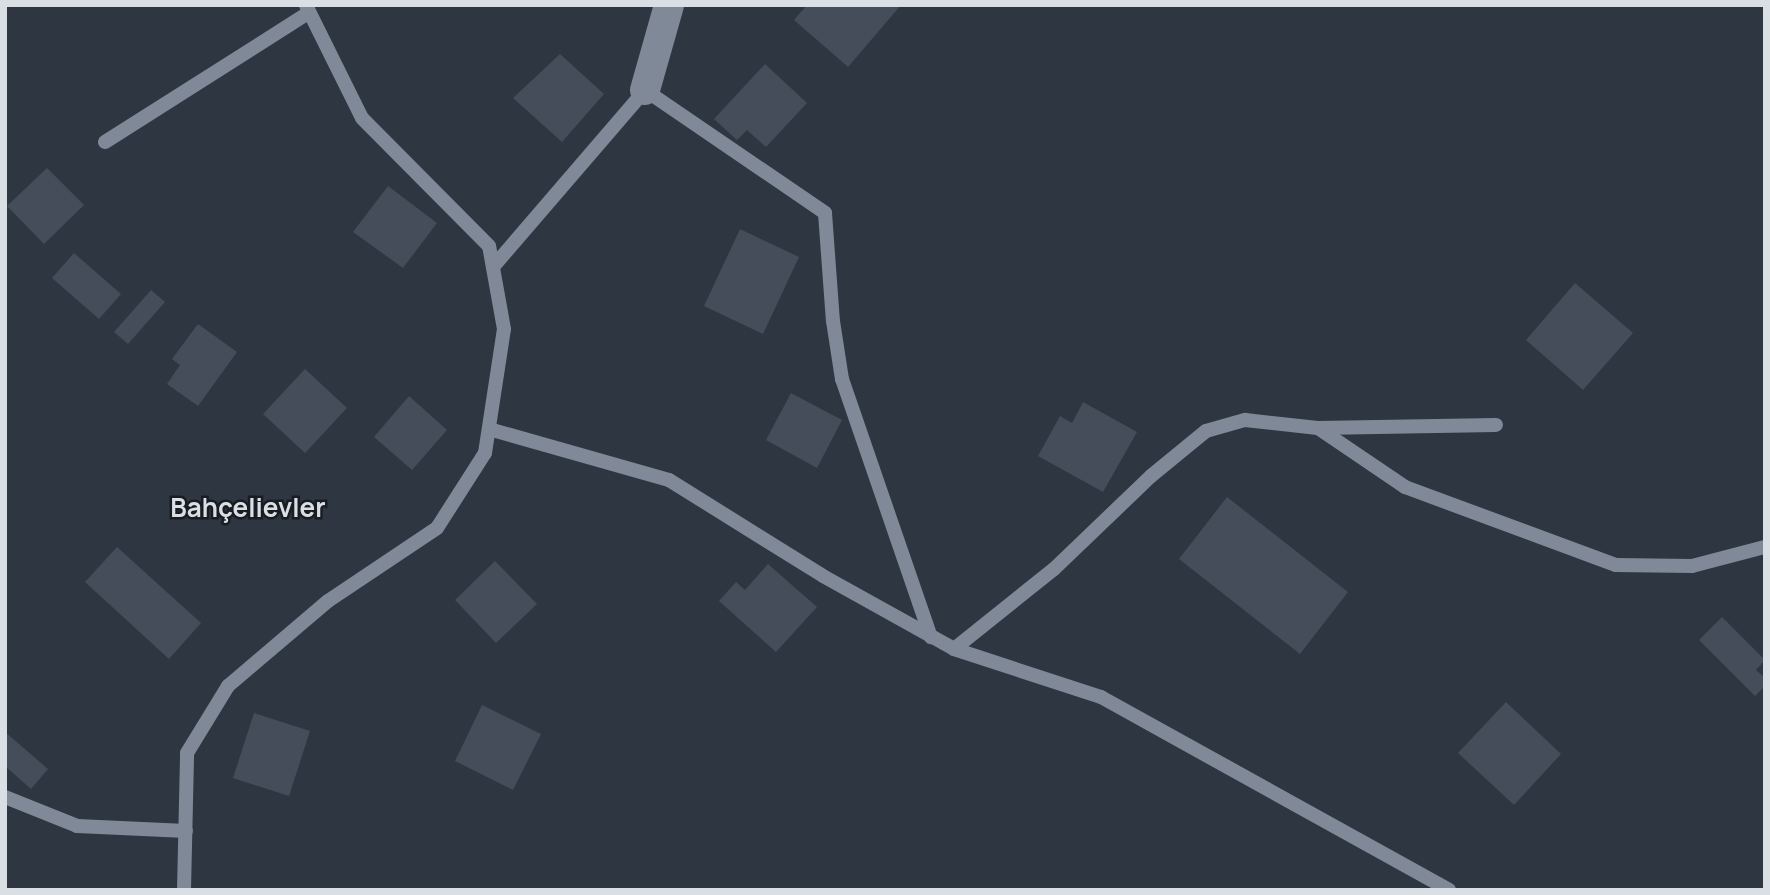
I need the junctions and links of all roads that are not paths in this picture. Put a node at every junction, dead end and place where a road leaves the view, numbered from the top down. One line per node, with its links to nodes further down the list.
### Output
1 (669, 5): 3 (street)
2 (307, 10): 4 (lane); 5 (lane)
3 (645, 89): 5 (lane); 10 (lane)
4 (105, 142)
5 (493, 267): 8 (lane)
6 (1496, 425): 7 (lane)
7 (1318, 428): 9 (lane); 11 (lane)
8 (489, 429): 10 (lane); 13 (lane)
9 (1765, 547)
10 (931, 637): 11 (lane)
11 (954, 649): 15 (lane)
12 (5, 797): 13 (lane)
13 (186, 831): 14 (lane)
14 (181, 887)
15 (1449, 890)

